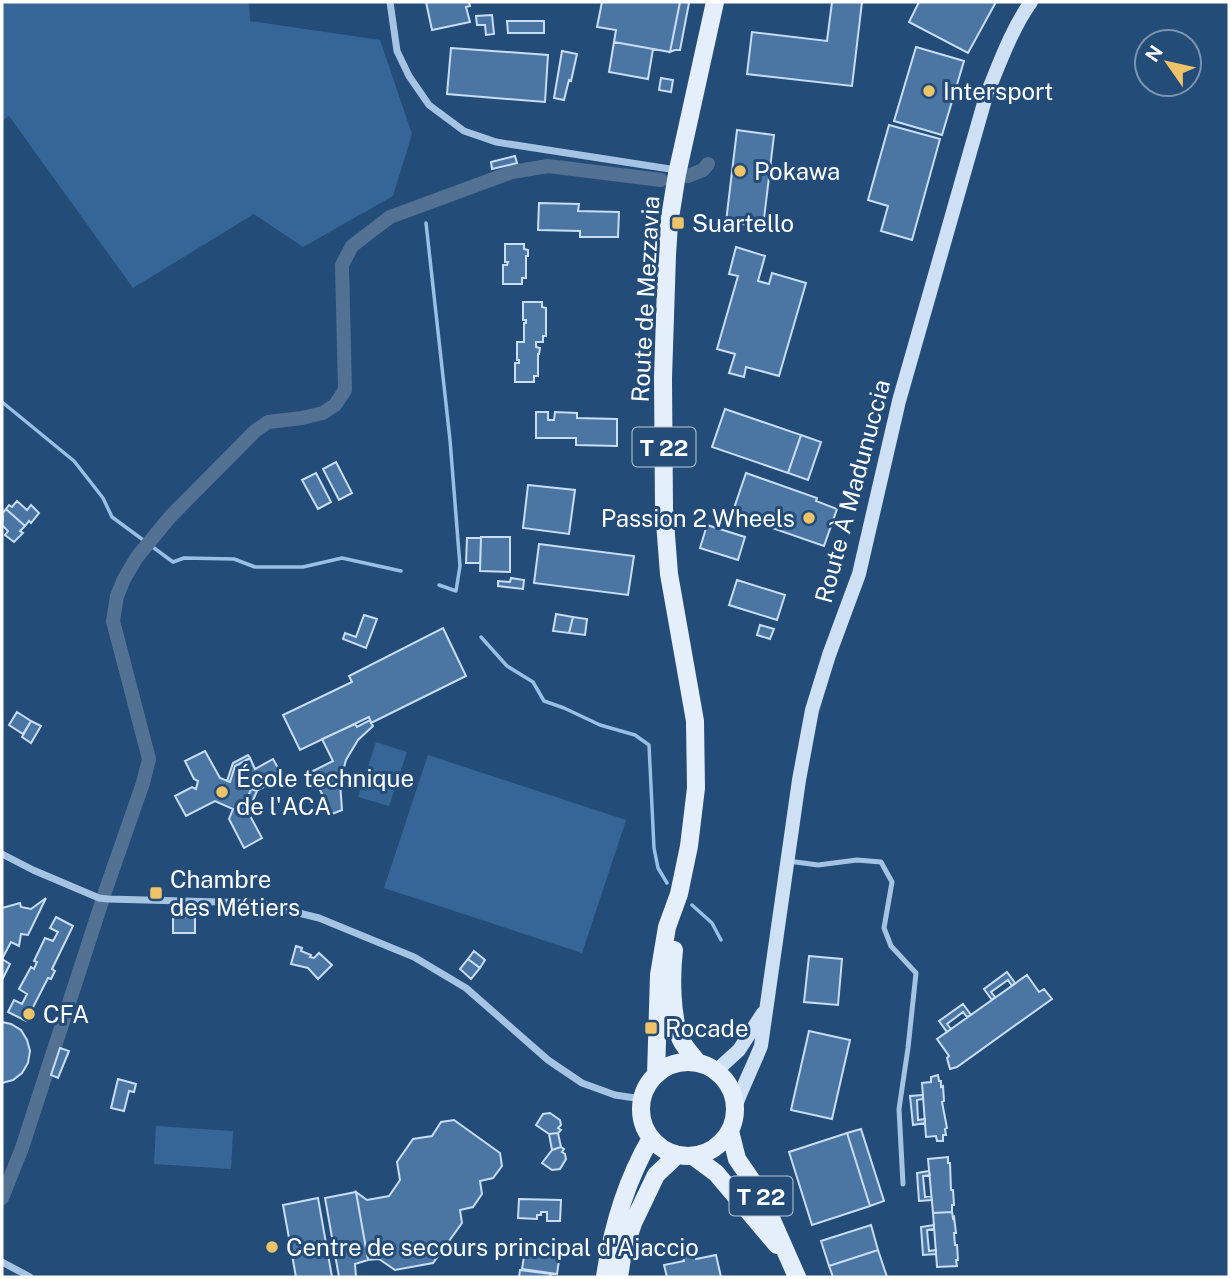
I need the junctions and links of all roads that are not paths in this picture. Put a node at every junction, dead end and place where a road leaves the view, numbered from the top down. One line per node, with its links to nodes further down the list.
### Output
1 (390, 2): 4 (street)
2 (715, 2): 4 (main road, Route de Mezzavia / T 22)
3 (1031, 2): 6 (main road, Route À Madunuccia)
4 (677, 174): 7 (main road, Route de Mezzavia / T 22)
5 (2, 854): 12 (street)
6 (788, 861): 8 (main road, Route À Madunuccia); 17 (lane)
7 (679, 894): 9 (main road, Route de Mezzavia / T 22); 11 (main road, Route de Mezzavia / T 22)
8 (767, 1006): 10 (main road, Route À Madunuccia); 13 (main road, Route À Madunuccia)
9 (698, 1063): 10 (main road); 11 (main road)
10 (716, 1071): 13 (main road)
11 (656, 1075): 12 (main road)
12 (642, 1099): 15 (main road)
13 (735, 1107): 14 (main road)
14 (730, 1131): 16 (main road); 19 (main road, T 22)
15 (651, 1138): 16 (main road); 21 (main road)
16 (685, 1156): 19 (main road, T 22); 22 (main road)
17 (903, 1184)
18 (2, 1262): 20 (street)
19 (794, 1270)
20 (30, 1277)
21 (605, 1277)
22 (619, 1277)

